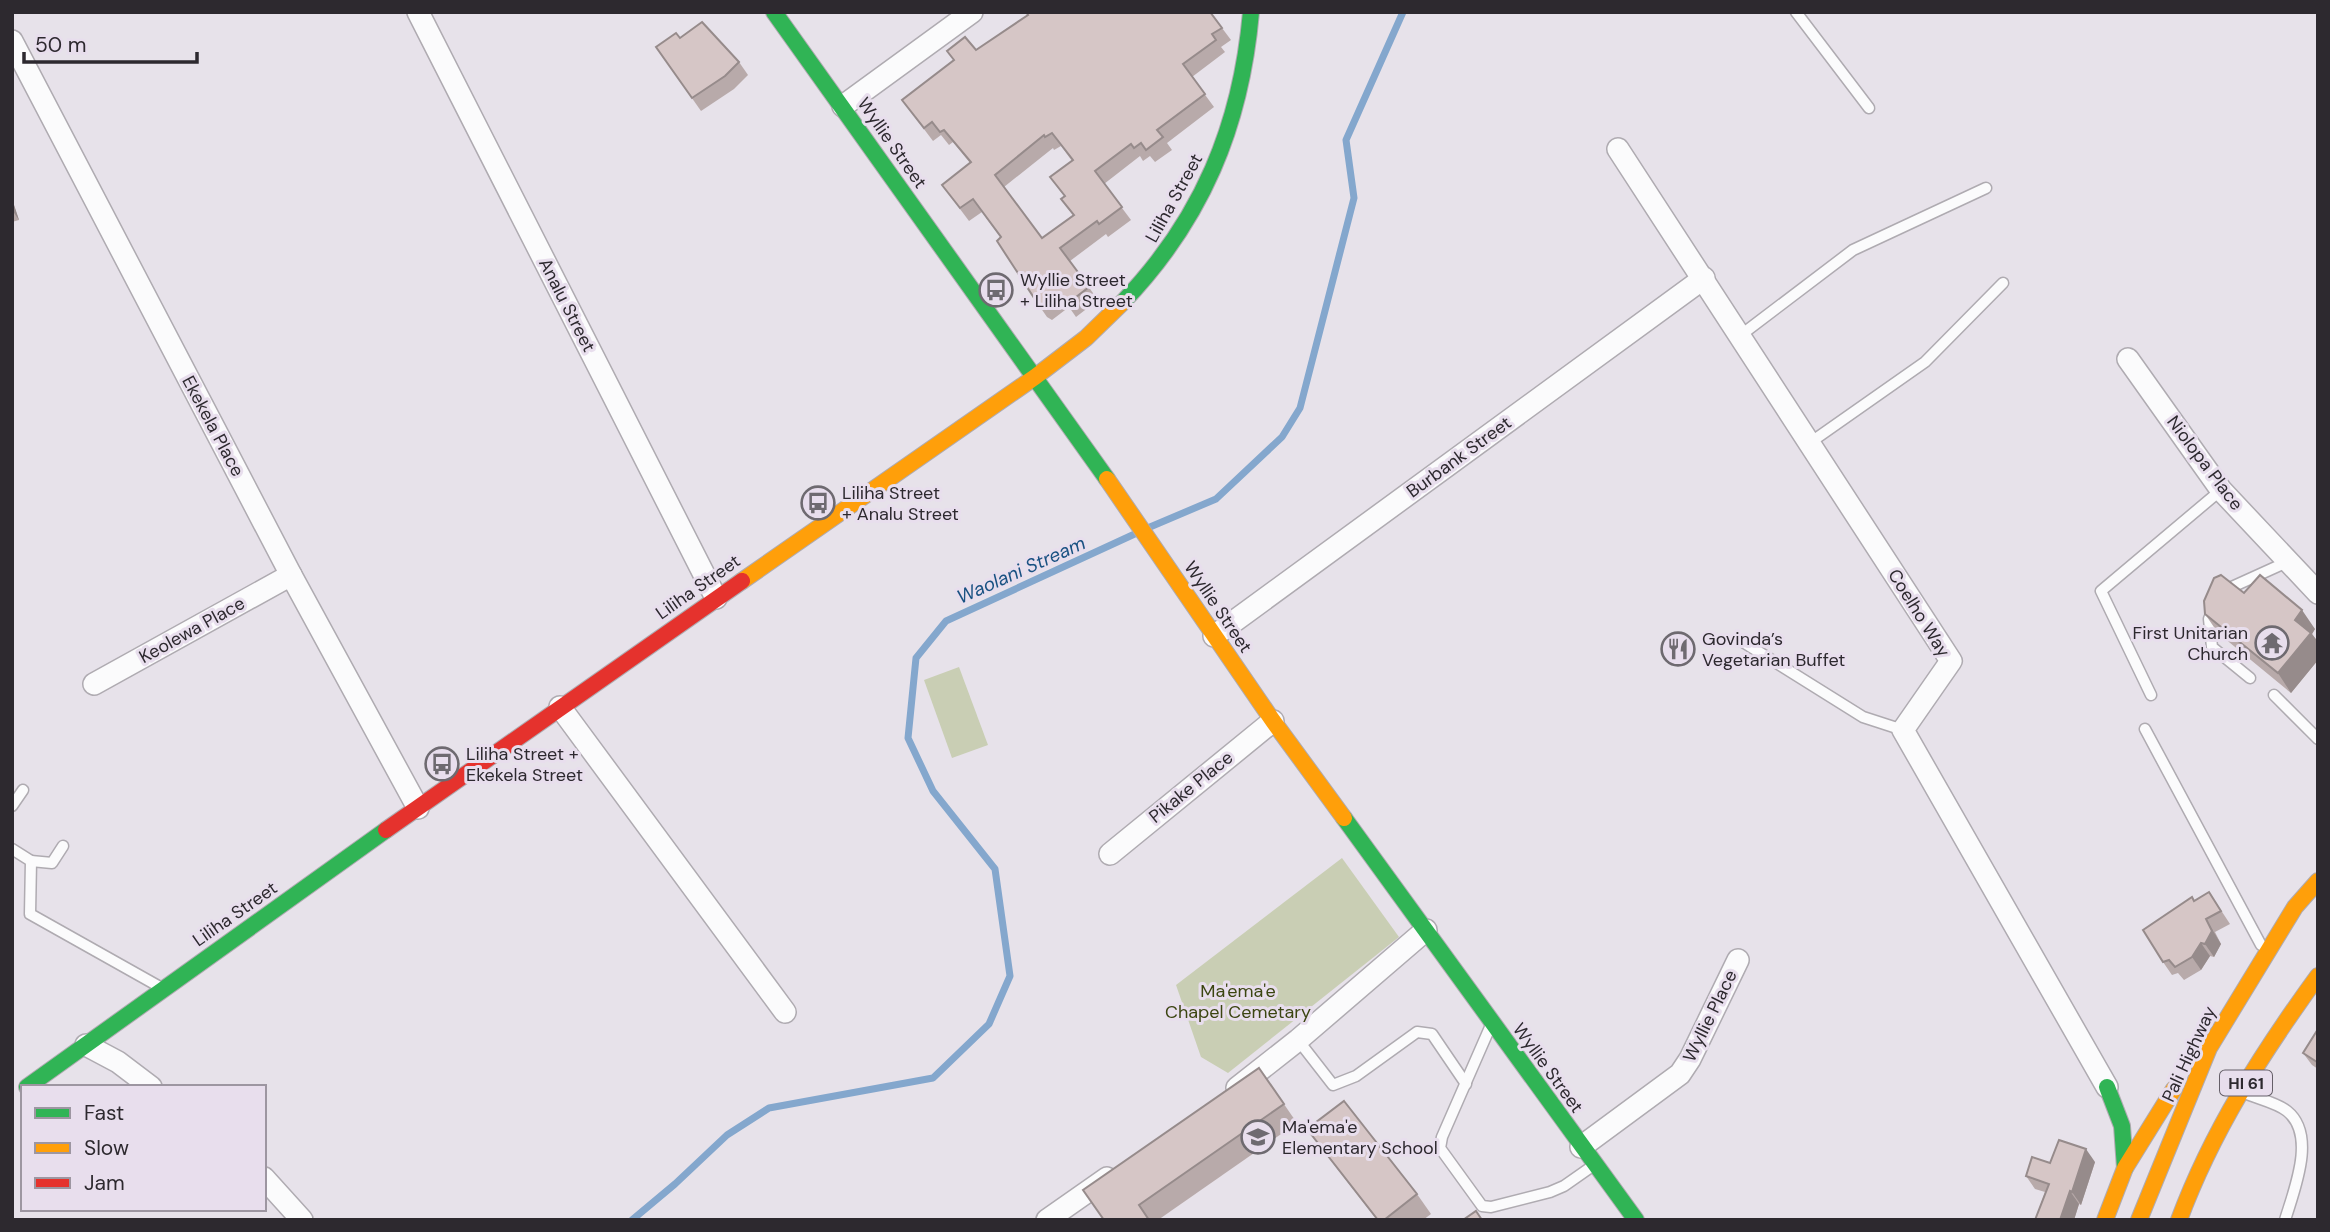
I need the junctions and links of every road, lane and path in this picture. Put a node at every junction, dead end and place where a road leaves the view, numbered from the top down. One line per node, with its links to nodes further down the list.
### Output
1 (418, 12): 21 (street, Analu Street)
2 (774, 12): 7 (main road, Wyllie Street)
3 (972, 12): 7 (street)
4 (1251, 12): 15 (main road, Liliha Street)
5 (1796, 12): 8 (lane)
6 (12, 41): 19 (street, Ekekela Place)
7 (843, 106): 15 (main road, Wyllie Street)
8 (1869, 108)
9 (1618, 149): 11 (street, Coelho Way)
10 (1986, 188): 13 (lane)
11 (1704, 278): 13 (street, Coelho Way); 22 (street, Burbank Street)
12 (2003, 283): 16 (lane)
13 (1741, 335): 16 (street, Coelho Way)
14 (2128, 359): 17 (street, Niolopa Place)
15 (1035, 377): 21 (main road, Liliha Street); 22 (main road, Wyllie Street)
16 (1811, 442): 31 (street, Coelho Way)
17 (2221, 490): 18 (street, Niolopa Place); 26 (lane)
18 (2287, 562): 20 (street, Niolopa Place); 24 (lane)
19 (290, 575): 25 (street, Keolewa Place); 35 (street, Ekekela Place)
20 (2318, 593)
21 (716, 598): 28 (main road, Liliha Street)
22 (1213, 636): 29 (main road, Wyllie Street)
23 (1742, 642): 31 (lane)
24 (2250, 678)
25 (94, 684)
26 (2151, 695)
27 (2274, 695): 32 (lane)
28 (560, 707): 35 (main road, Liliha Street); 46 (street)
29 (1273, 721): 38 (street, Pikake Place); 41 (main road, Wyllie Street)
30 (2145, 729): 42 (lane)
31 (1903, 730): 55 (street)
32 (2318, 739)
33 (23, 790): 34 (lane)
34 (12, 806)
35 (418, 808): 45 (main road, Liliha Street)
36 (63, 846): 39 (lane)
37 (12, 849): 39 (lane)
38 (1110, 854)
39 (31, 861): 45 (lane)
40 (2318, 881): 42 (main road, Pali Highway / HI 61)
41 (1426, 930): 47 (main road, Wyllie Street); 48 (street)
42 (2265, 954): 50 (main road, Pali Highway / HI 61)
43 (1738, 960): 60 (street, Wyllie Place)
44 (2318, 976): 56 (main road, HI 61)
45 (163, 989): 49 (main road, Liliha Street)
46 (785, 1012)
47 (1492, 1023): 51 (lane); 60 (main road, Wyllie Street)
48 (1298, 1040): 51 (lane); 58 (street)
49 (86, 1045): 53 (main road, Liliha Street); 54 (street)
50 (2209, 1048): 52 (main road); 69 (main road, Pali Highway / HI 61)
51 (1466, 1084): 61 (lane)
52 (2177, 1084): 57 (main road); 63 (main road)
53 (30, 1085)
54 (148, 1085)
55 (2107, 1087): 59 (main road); 63 (main road)
56 (2241, 1091): 70 (main road, HI 61); 71 (lane)
57 (2151, 1097)
58 (1222, 1098)
59 (2133, 1099)
60 (1581, 1147): 61 (main road, Wyllie Street)
61 (1594, 1165): 67 (main road, Wyllie Street)
62 (1124, 1166): 66 (street)
63 (2125, 1168): 68 (main road)
64 (266, 1180): 65 (street)
65 (302, 1220)
66 (1047, 1220)
67 (1636, 1220)
68 (2105, 1220)
69 (2139, 1220)
70 (2181, 1220)
71 (2285, 1220)

